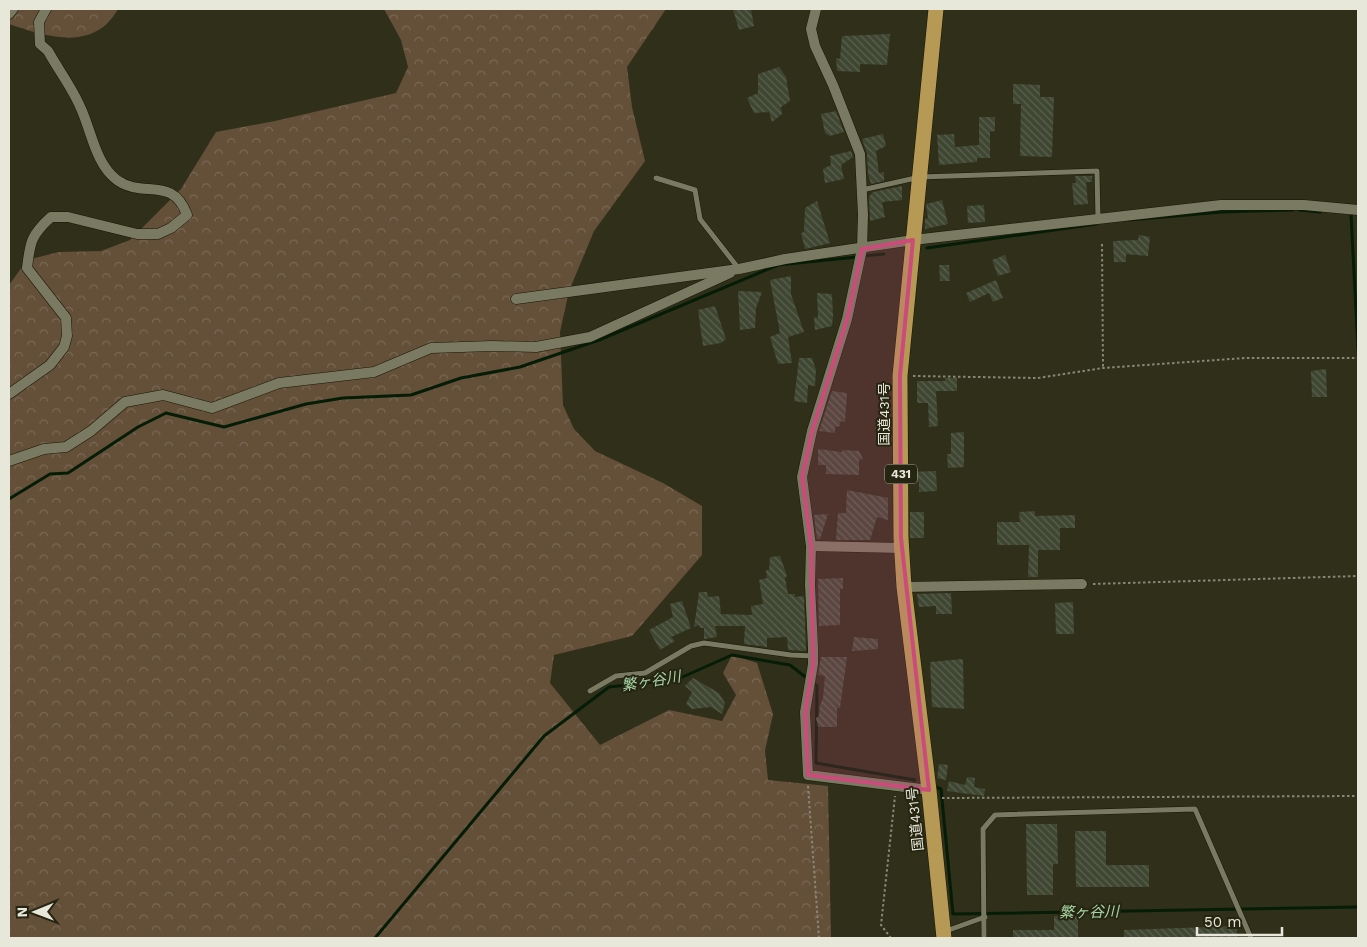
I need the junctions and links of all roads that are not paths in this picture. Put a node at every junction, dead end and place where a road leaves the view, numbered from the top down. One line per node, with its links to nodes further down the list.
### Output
1 (13, 9): 5 (street)
2 (46, 9): 15 (street)
3 (816, 9): 8 (street)
4 (936, 9): 6 (highway, 国道431号 / 431)
5 (9, 14)
6 (920, 177): 8 (lane); 10 (lane); 11 (highway, 国道431号 / 431)
7 (656, 178): 13 (lane)
8 (862, 190): 12 (street)
9 (1358, 210): 10 (street)
10 (1098, 219): 11 (street)
11 (913, 240): 12 (street); 18 (highway, 国道431号 / 431)
12 (862, 249): 13 (street); 17 (street)
13 (739, 269): 14 (street); 16 (street)
14 (516, 299)
15 (9, 394)
16 (9, 461)
17 (811, 546): 18 (street); 21 (street)
18 (902, 548): 20 (highway, 国道431号 / 431)
19 (1082, 584): 20 (street)
20 (904, 587): 23 (highway, 国道431号 / 431)
21 (813, 656): 22 (lane); 23 (street)
22 (590, 691)
23 (929, 794): 25 (highway, 国道431号 / 431)
24 (985, 917): 25 (lane); 26 (lane); 27 (lane)
25 (943, 935)
26 (984, 938)
27 (1251, 938)

